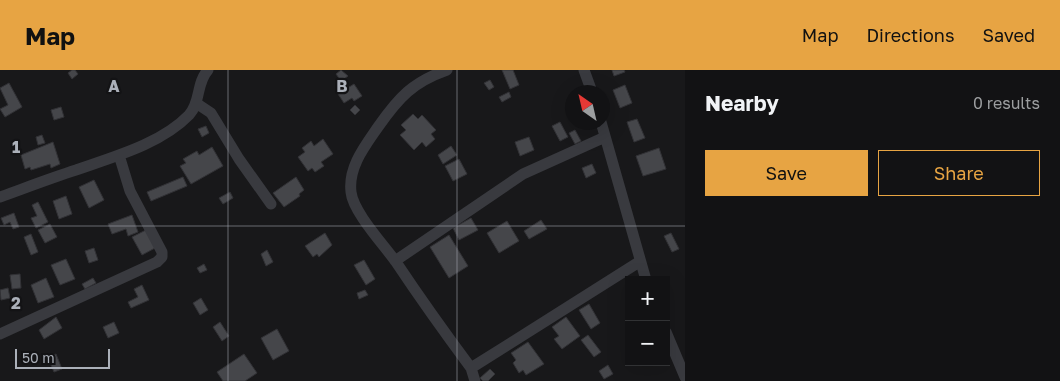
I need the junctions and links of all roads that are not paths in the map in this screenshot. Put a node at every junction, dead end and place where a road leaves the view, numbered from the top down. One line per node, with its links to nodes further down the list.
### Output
1 (208, 70): 5 (street)
2 (447, 70): 11 (street)
3 (584, 70): 4 (street)
4 (589, 85)
5 (196, 103): 8 (street); 10 (street)
6 (603, 130): 7 (street)
7 (605, 137): 11 (street); 12 (street)
8 (119, 155): 9 (street); 14 (street)
9 (0, 197)
10 (271, 204)
11 (394, 261): 16 (street)
12 (639, 262): 13 (street); 16 (street)
13 (644, 276)
14 (0, 334)
15 (670, 341): 17 (street)
16 (472, 368): 18 (street)
17 (685, 377)
18 (475, 381)

